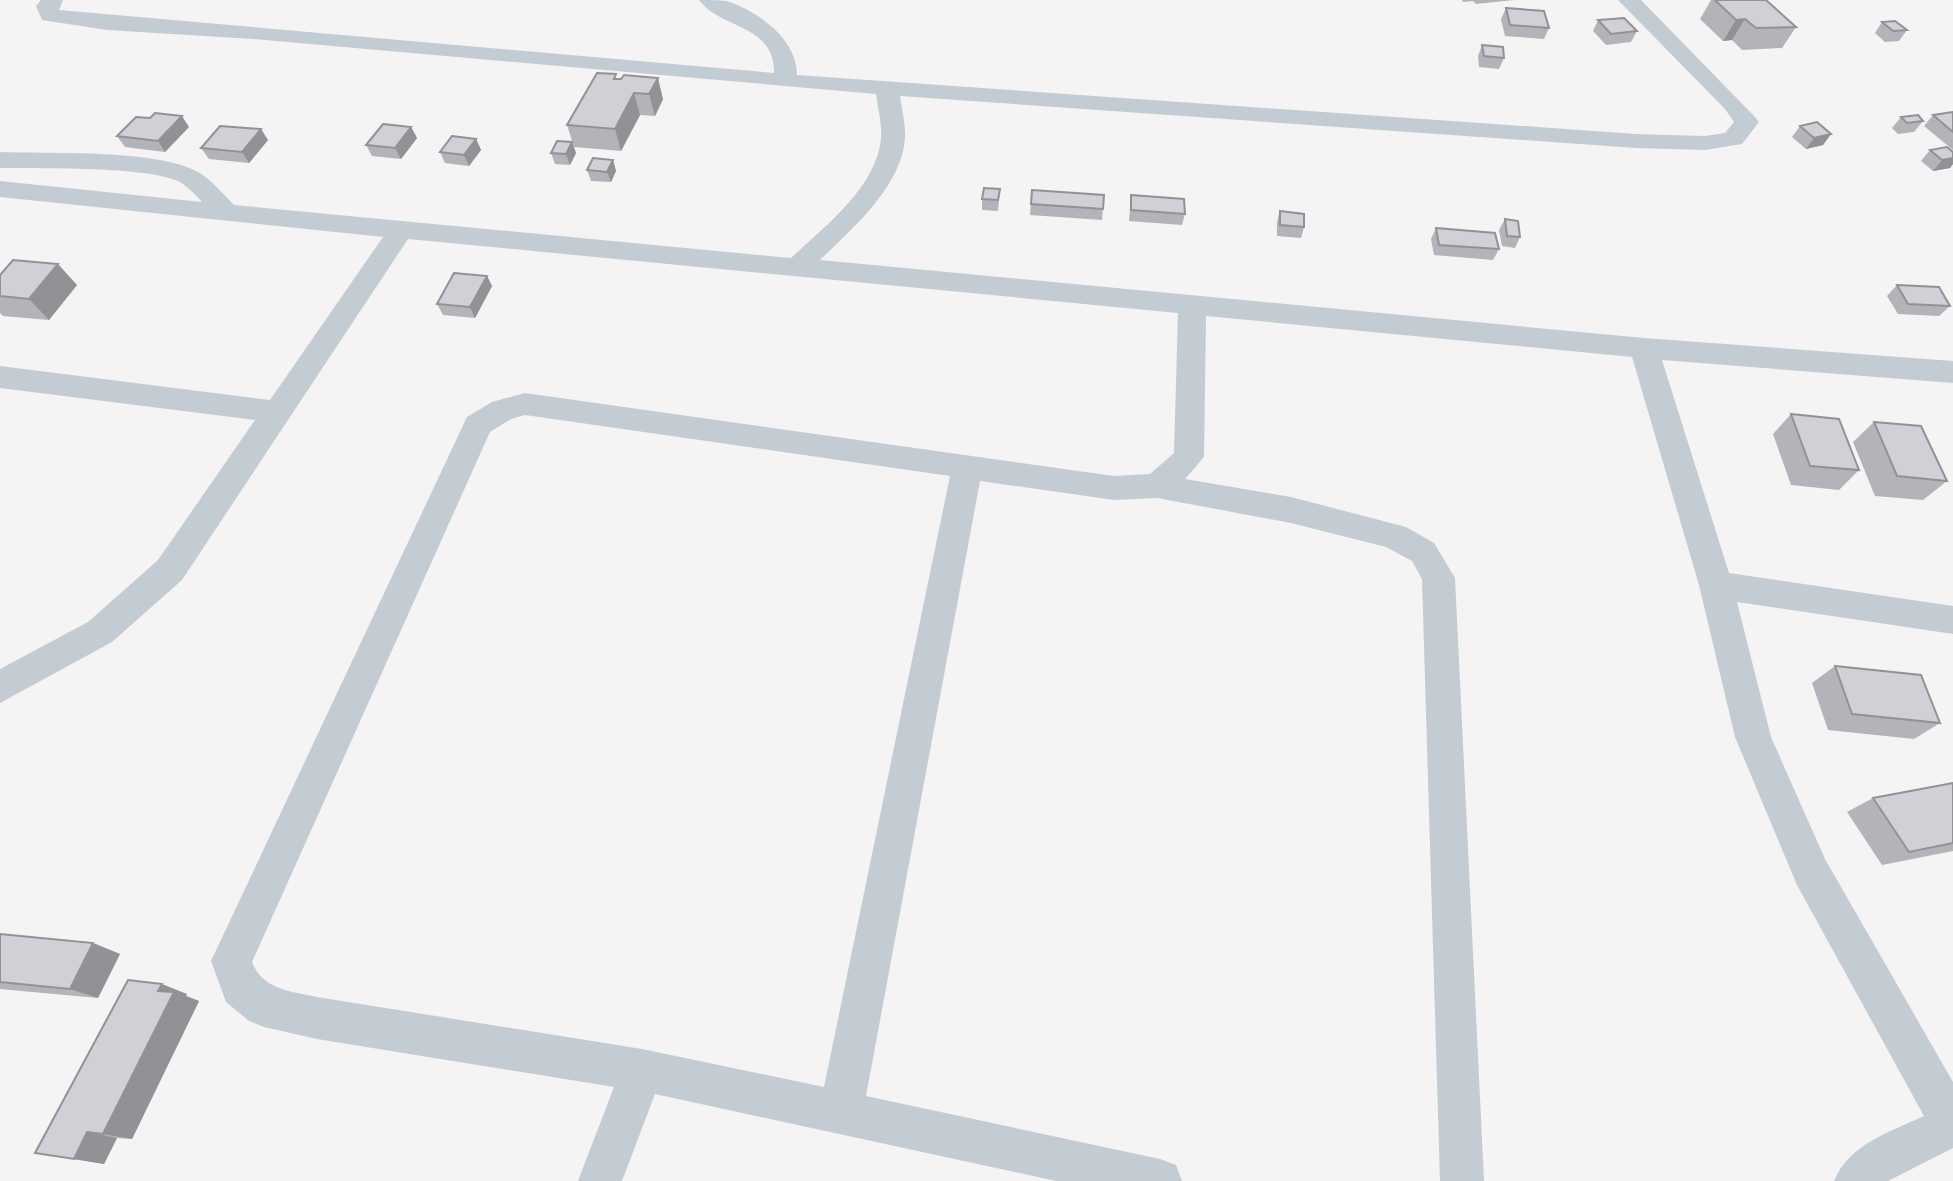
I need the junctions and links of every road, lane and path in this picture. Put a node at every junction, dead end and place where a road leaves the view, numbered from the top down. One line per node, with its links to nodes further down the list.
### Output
1 (51, 0): 4 (street)
2 (710, 0): 4 (street)
3 (1629, 0): 5 (street)
4 (785, 81): 5 (street)
5 (887, 86): 10 (street)
6 (0, 160): 8 (street)
7 (0, 189): 8 (street)
8 (226, 213): 9 (street)
9 (401, 230): 10 (street); 15 (street)
10 (797, 267): 11 (street)
11 (1192, 305): 12 (street); 17 (street)
12 (1644, 348): 13 (street); 18 (street)
13 (1953, 372)
14 (0, 377): 15 (street)
15 (276, 412): 20 (street)
16 (967, 467): 17 (street); 21 (street); 22 (street)
17 (1157, 486): 26 (street)
18 (1716, 585): 19 (street); 23 (street)
19 (1953, 620)
20 (0, 687)
21 (642, 1070): 22 (street); 24 (street)
22 (841, 1113): 25 (street)
23 (1953, 1124): 27 (street)
24 (600, 1181)
25 (1160, 1181)
26 (1462, 1181)
27 (1856, 1181)

